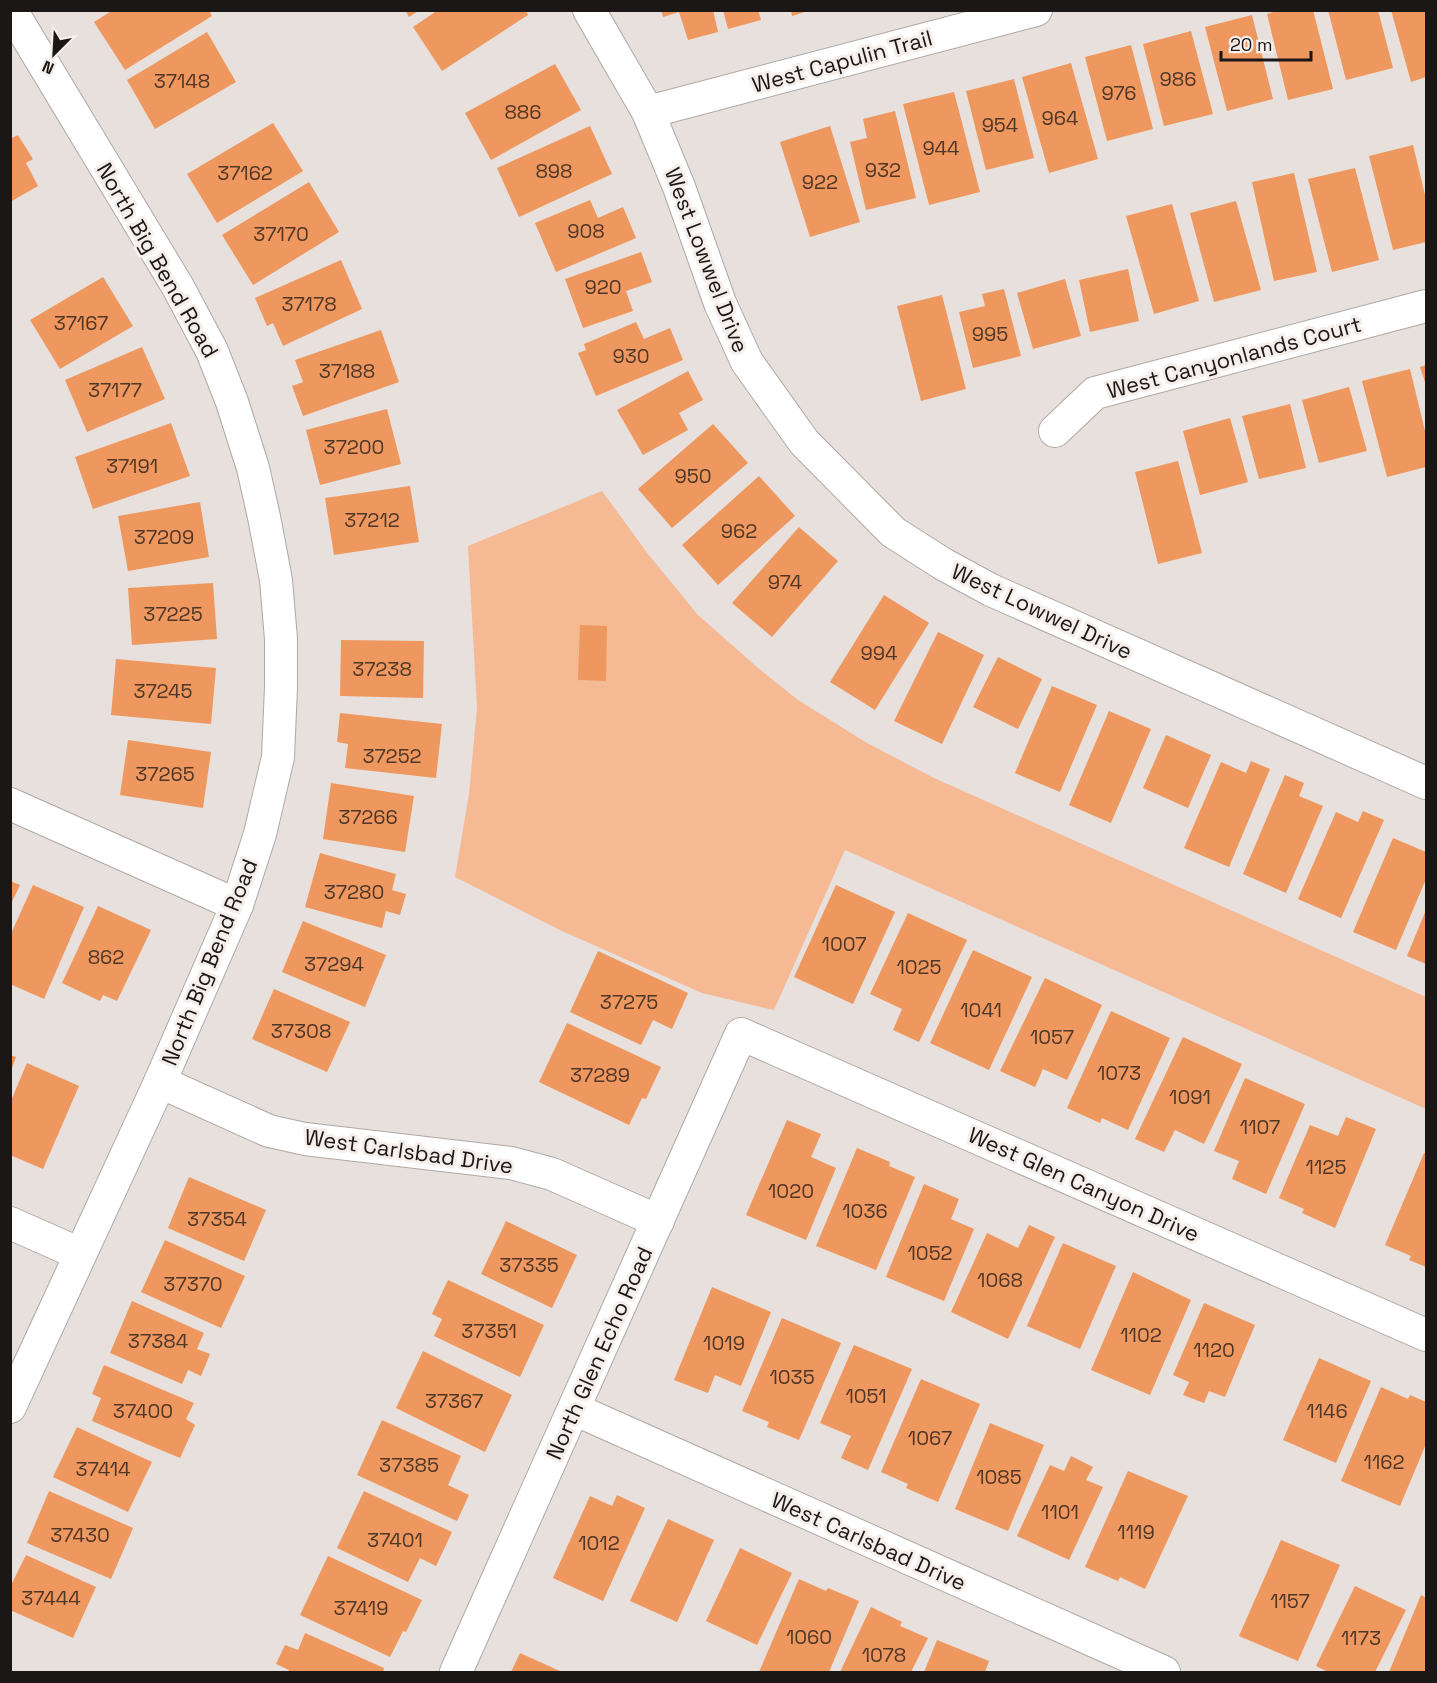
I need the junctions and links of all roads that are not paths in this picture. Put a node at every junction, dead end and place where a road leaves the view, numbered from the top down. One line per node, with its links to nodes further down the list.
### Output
1 (11, 10): 9 (street, North Big Bend Road)
2 (589, 10): 4 (street, West Lowwel Drive)
3 (1036, 10): 4 (street, West Capulin Trail)
4 (648, 112): 7 (street, West Lowwel Drive)
5 (1426, 306): 6 (street, West Canyonlands Court)
6 (1054, 431)
7 (1426, 783)
8 (10, 804): 9 (street)
9 (237, 905): 11 (street, North Big Bend Road)
10 (741, 1034): 12 (street, North Glen Echo Road); 15 (street, West Glen Canyon Drive)
11 (160, 1082): 12 (street, West Carlsbad Drive); 14 (street, North Big Bend Road)
12 (658, 1221): 17 (street, North Glen Echo Road)
13 (10, 1223): 14 (street)
14 (80, 1254): 16 (street, North Big Bend Road)
15 (1426, 1335)
16 (10, 1407)
17 (574, 1409): 18 (street, North Glen Echo Road); 19 (street, West Carlsbad Drive)
18 (456, 1672)
19 (1164, 1672)

